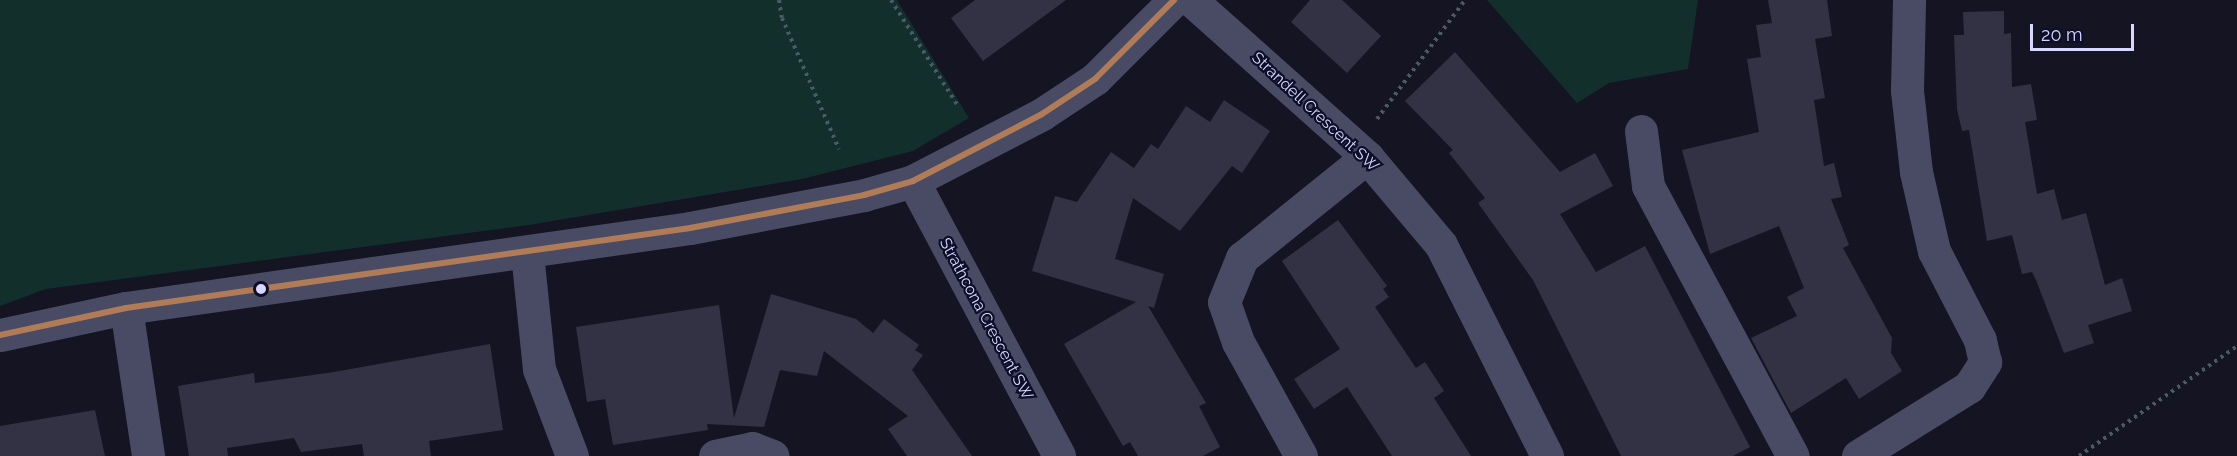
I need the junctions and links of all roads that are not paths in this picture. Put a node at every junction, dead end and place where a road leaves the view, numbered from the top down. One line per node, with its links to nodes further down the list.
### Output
1 (1174, 0): 6 (street)
2 (1191, 0): 5 (street, Strandell Crescent SW)
3 (1909, 0): 18 (street)
4 (1641, 131): 17 (street)
5 (1366, 157): 15 (street); 16 (street, Strandell Crescent SW)
6 (913, 181): 7 (street); 14 (street, Strathcona Crescent SW)
7 (527, 253): 8 (street); 11 (street)
8 (126, 308): 9 (street); 10 (street)
9 (0, 335)
10 (148, 456)
11 (572, 456)
12 (716, 456): 13 (street)
13 (773, 456)
14 (1059, 456)
15 (1301, 456)
16 (1547, 456)
17 (1793, 456)
18 (1858, 456)

